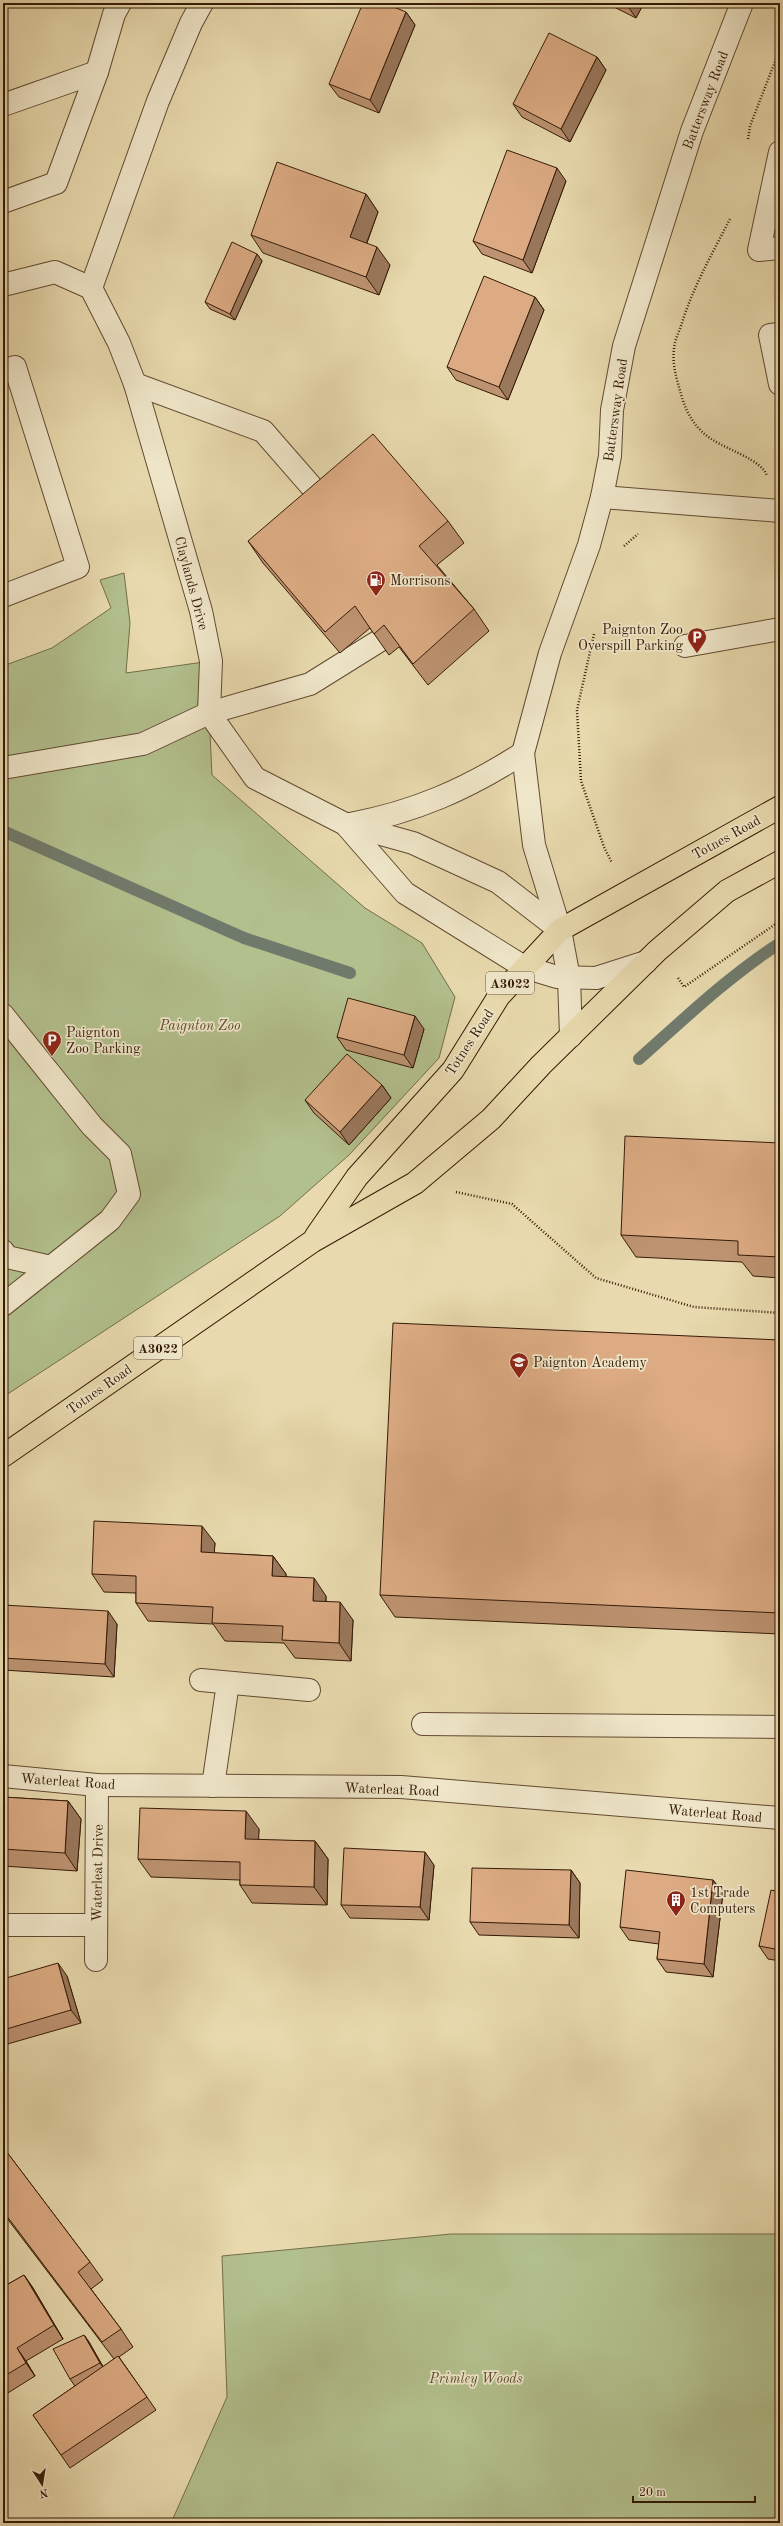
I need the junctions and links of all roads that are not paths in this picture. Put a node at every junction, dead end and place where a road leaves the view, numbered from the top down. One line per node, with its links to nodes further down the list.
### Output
1 (120, 3): 4 (street)
2 (202, 3): 10 (street)
3 (742, 3): 15 (street, Battersway Road)
4 (97, 72): 5 (street); 7 (street)
5 (3, 105)
6 (780, 152): 8 (street)
7 (3, 202)
8 (780, 248)
9 (3, 285): 10 (street)
10 (91, 288): 13 (street, Claylands Drive)
11 (780, 334): 14 (street)
12 (3, 371): 18 (street)
13 (135, 384): 17 (street); 22 (street, Claylands Drive)
14 (780, 384)
15 (602, 497): 16 (street); 23 (street, Battersway Road)
16 (774, 511)
17 (342, 523)
18 (3, 596)
19 (411, 606): 22 (street)
20 (780, 629): 21 (street)
21 (685, 646)
22 (209, 713): 24 (street); 26 (street)
23 (523, 753): 26 (street); 28 (street, Battersway Road)
24 (3, 768)
25 (780, 807): 28 (main road, Totnes Road / A3022)
26 (345, 824): 28 (street); 30 (street)
27 (780, 862): 29 (main road, Totnes Road / A3022)
28 (560, 930): 30 (main road, Totnes Road / A3022); 31 (street, Battersway Road)
29 (652, 957): 31 (street); 33 (main road, Totnes Road / A3022)
30 (524, 967): 31 (street); 34 (main road, Totnes Road / A3022)
31 (569, 978): 33 (street, Battersway Road)
32 (3, 1015): 36 (street)
33 (570, 1036): 34 (main road, Totnes Road / A3022)
34 (313, 1241): 38 (main road, Totnes Road / A3022)
35 (3, 1251): 36 (street)
36 (51, 1267): 37 (street)
37 (3, 1305)
38 (3, 1456)
39 (201, 1680): 40 (street)
40 (228, 1683): 41 (street); 46 (street)
41 (309, 1690)
42 (423, 1724): 43 (street)
43 (780, 1727)
44 (3, 1776): 45 (street, Waterleat Road)
45 (97, 1785): 46 (street, Waterleat Road); 49 (street, Waterleat Drive)
46 (213, 1786): 47 (street, Waterleat Road)
47 (780, 1818)
48 (3, 1925): 49 (street)
49 (96, 1925): 50 (street, Waterleat Drive)
50 (96, 1960)

